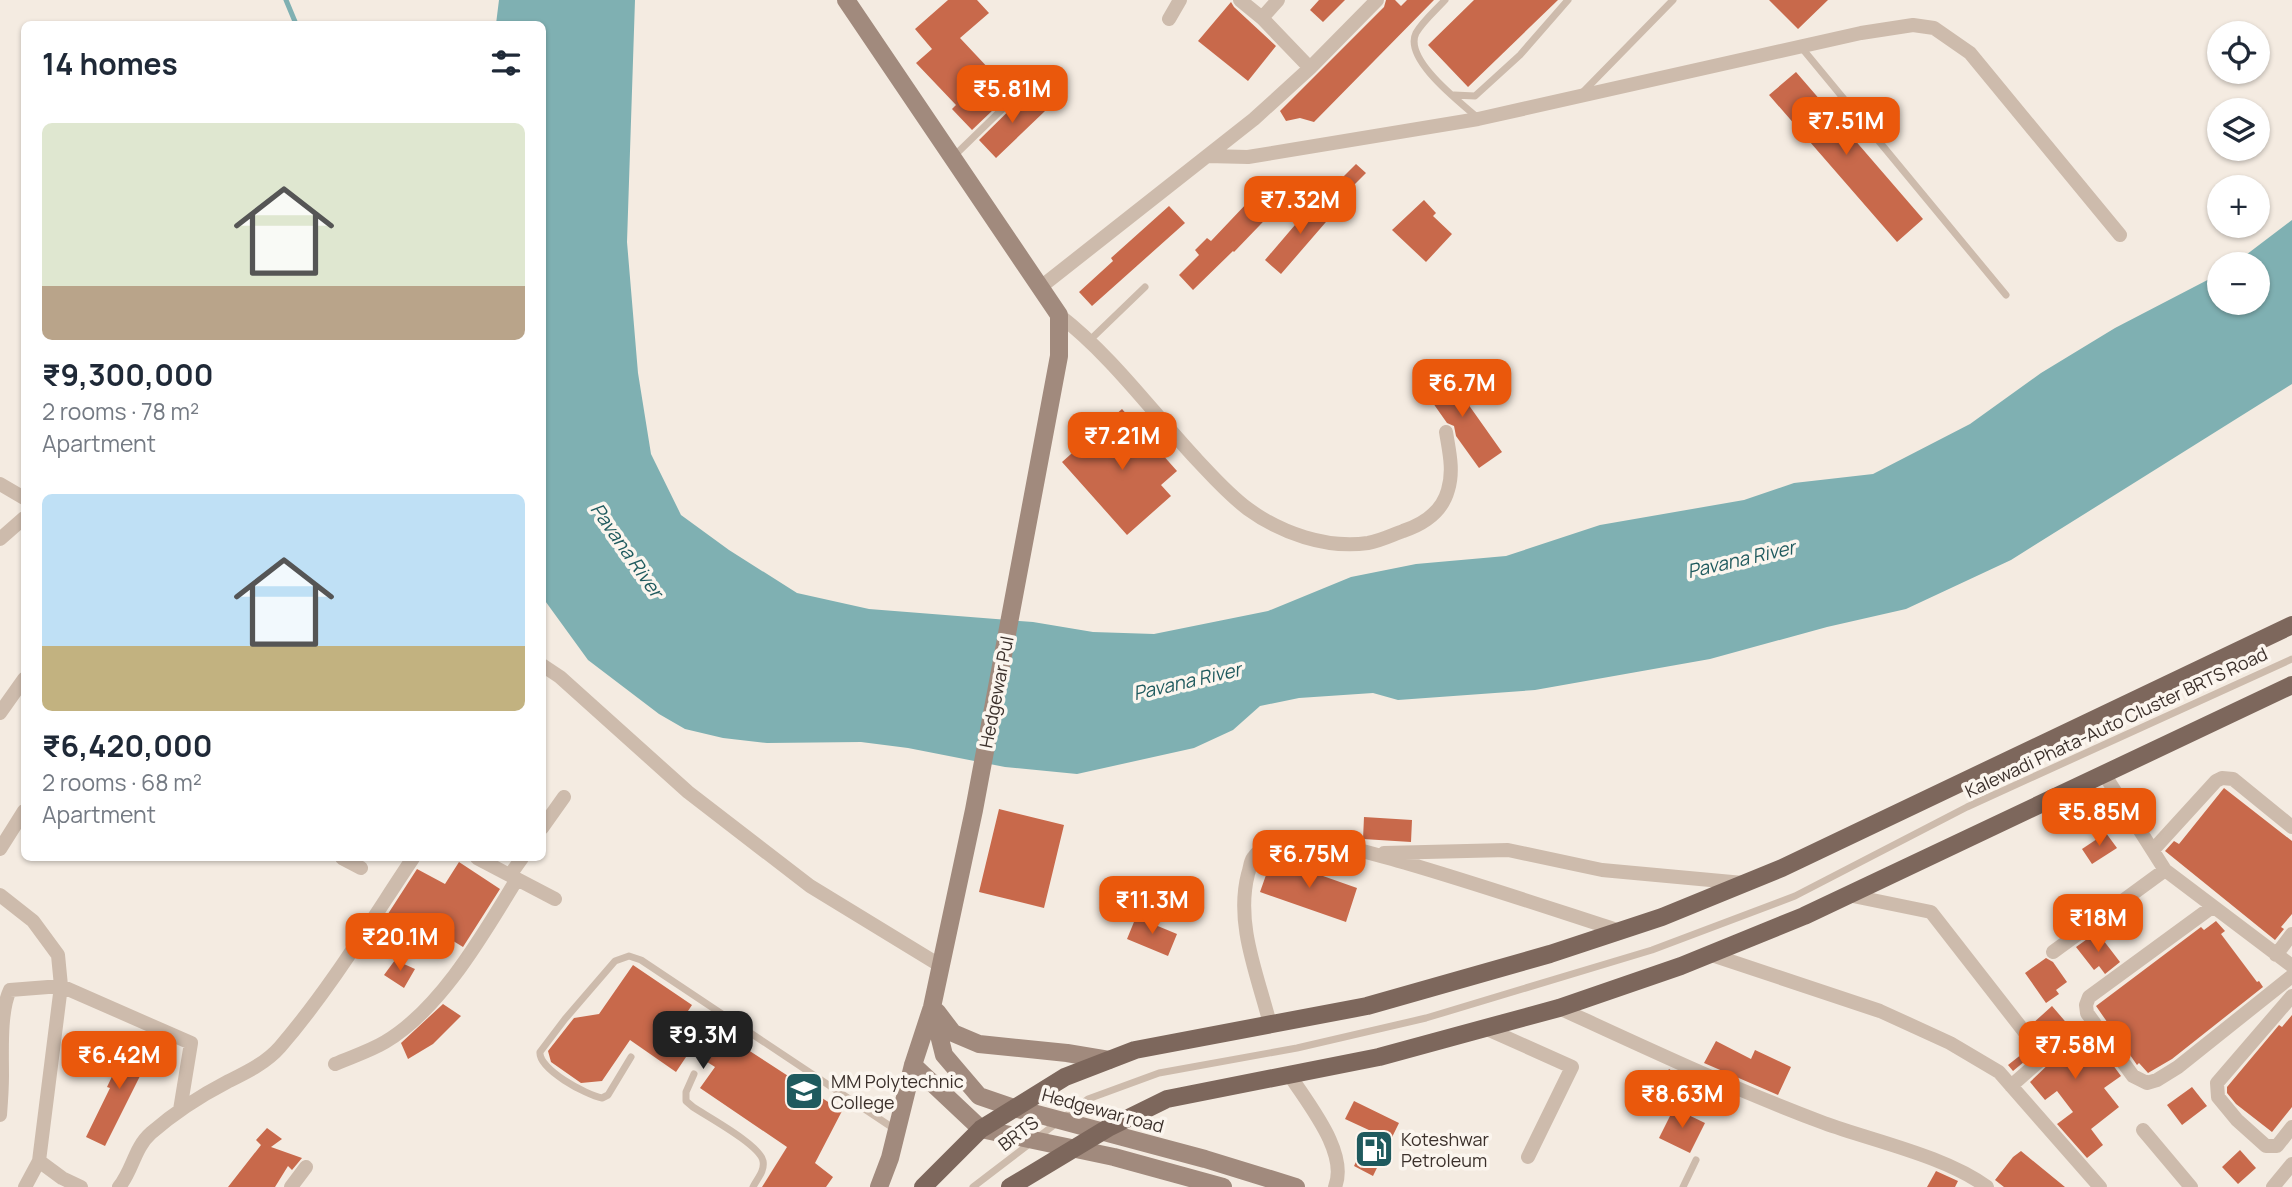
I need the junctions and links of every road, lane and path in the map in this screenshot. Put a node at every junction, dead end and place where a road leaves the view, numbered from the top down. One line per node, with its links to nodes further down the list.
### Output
1 (846, 0): 18 (main road)
2 (1180, 0): 10 (street)
3 (1240, 0): 9 (street)
4 (1278, 0): 9 (street)
5 (1377, 0): 12 (street)
6 (1446, 0): 14 (lane)
7 (1568, 0): 14 (lane)
8 (1673, 0): 15 (lane)
9 (1262, 18): 12 (street)
10 (1169, 19)
11 (1801, 46): 15 (street); 19 (street); 22 (lane)
12 (1310, 68): 17 (street)
13 (1025, 87): 18 (lane)
14 (1453, 95): 16 (lane)
15 (1579, 96): 16 (street)
16 (1478, 119): 17 (street)
17 (1207, 156): 20 (street)
18 (953, 157): 20 (main road)
19 (2120, 234)
20 (1041, 286): 23 (main road)
21 (1145, 287): 24 (lane)
22 (2006, 295)
23 (1059, 315): 24 (street); 61 (main road, Hedgewar Pul)
24 (1090, 340): 25 (street)
25 (1446, 432)
26 (0, 484): 27 (street)
27 (21, 496)
28 (21, 521): 29 (street)
29 (0, 539)
30 (2292, 625): 51 (main road)
31 (2292, 659): 74 (lane, Kalewadi Phata-Auto Cluster BRTS Road)
32 (546, 668): 61 (street)
33 (21, 683): 35 (street)
34 (2292, 685): 36 (main road)
35 (0, 713)
36 (2104, 774): 42 (street); 53 (main road)
37 (564, 797): 39 (street)
38 (21, 816): 41 (street)
39 (546, 822)
40 (2292, 827): 42 (street)
41 (0, 849)
42 (2152, 850): 49 (street)
43 (1369, 853): 51 (street); 56 (street); 68 (street)
44 (348, 861): 48 (street)
45 (410, 861): 79 (street)
46 (483, 861): 50 (street)
47 (521, 861): 50 (street)
48 (361, 868)
49 (2165, 870): 55 (street); 58 (street)
50 (514, 877): 54 (street); 72 (street)
51 (1745, 883): 56 (main road)
52 (0, 895): 64 (street)
53 (1848, 895): 59 (main road); 77 (street)
54 (555, 899)
55 (2212, 907): 60 (street); 63 (street)
56 (1620, 931): 68 (main road)
57 (2292, 934): 60 (street)
58 (2053, 952)
59 (1709, 954): 67 (main road); 77 (street)
60 (2276, 954): 62 (street)
61 (941, 966): 66 (main road, Hedgewar Pul)
62 (2292, 966)
63 (2292, 976)
64 (61, 986): 79 (street); 80 (street); 91 (street)
65 (2292, 996): 82 (street)
66 (932, 1007): 71 (main road); 73 (main road, Hedgewar Pul); 78 (main road)
67 (1559, 1008): 69 (main road); 107 (street)
68 (1270, 1024): 71 (main road)
69 (1485, 1028): 76 (main road); 89 (street)
70 (631, 1057): 84 (lane)
71 (1110, 1060): 78 (main road)
72 (335, 1064)
73 (913, 1065): 83 (main road); 84 (main road, Hedgewar Pul)
74 (1160, 1073): 81 (lane, BRTS)
75 (694, 1074): 99 (lane)
76 (1289, 1074): 86 (main road); 105 (street)
77 (2011, 1086): 108 (street)
78 (1014, 1108): 81 (main road, Hedgewar road); 83 (main road, Hedgewar road)
79 (180, 1110): 94 (street)
80 (0, 1115)
81 (1060, 1121): 86 (main road, Hedgewar road); 87 (lane, BRTS)
82 (2292, 1127)
83 (981, 1129): 87 (main road); 101 (main road, Hedgewar road)
84 (897, 1130): 100 (main road, Hedgewar Pul)
85 (2143, 1130): 109 (street)
86 (1100, 1132): 88 (main road); 104 (main road, Hedgewar road)
87 (1033, 1141): 88 (main road); 102 (lane, BRTS)
88 (1073, 1150): 95 (main road); 103 (main road)
89 (1528, 1157)
90 (1696, 1160): 106 (lane)
91 (39, 1161): 96 (street); 97 (street)
92 (2292, 1164): 110 (street)
93 (306, 1167): 98 (street)
94 (120, 1186)
95 (1013, 1186)
96 (26, 1187)
97 (81, 1187)
98 (290, 1187)
99 (753, 1187)
100 (879, 1187)
101 (923, 1187)
102 (974, 1187)
103 (1223, 1187)
104 (1296, 1187)
105 (1335, 1187)
106 (1683, 1187)
107 (1987, 1187)
108 (2100, 1187)
109 (2192, 1187)
110 (2273, 1187)

